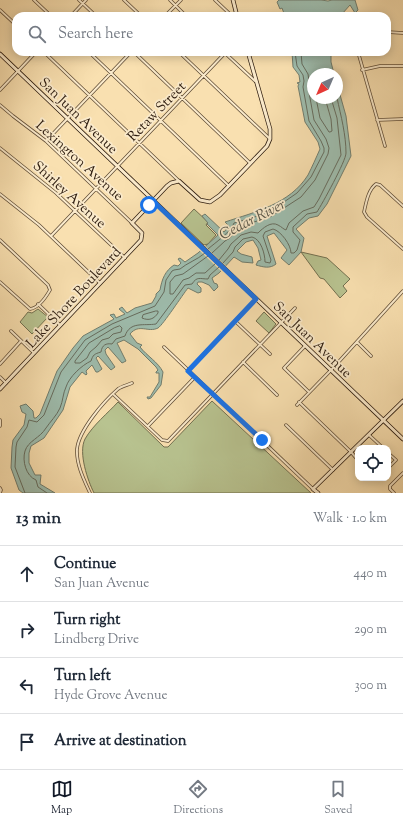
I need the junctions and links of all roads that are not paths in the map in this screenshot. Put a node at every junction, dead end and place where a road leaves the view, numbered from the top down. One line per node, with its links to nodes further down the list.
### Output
1 (34, 0): 12 (street)
2 (79, 0): 9 (street)
3 (86, 0): 9 (street)
4 (124, 0): 15 (street)
5 (170, 0): 10 (street)
6 (181, 0): 10 (street)
7 (215, 0): 18 (street)
8 (233, 0): 19 (street)
9 (83, 4): 13 (street); 14 (street)
10 (176, 6): 16 (street); 17 (street)
11 (0, 10): 20 (street)
12 (47, 12)
13 (75, 12)
14 (92, 12)
15 (137, 12)
16 (170, 12)
17 (182, 12)
18 (228, 12)
19 (236, 12)
20 (12, 21)
21 (391, 32): 22 (street)
22 (403, 33)
23 (0, 54): 36 (street, San Juan Avenue)
24 (32, 56): 36 (street)
25 (48, 56): 41 (street)
26 (93, 56): 37 (street)
27 (129, 56): 37 (street)
28 (137, 56): 42 (street)
29 (183, 56): 38 (street)
30 (221, 56): 38 (street, Retaw Street)
31 (229, 56): 39 (street)
32 (249, 56): 39 (street)
33 (359, 56): 35 (street)
34 (403, 66): 35 (street)
35 (362, 70): 47 (street)
36 (18, 71): 40 (street); 44 (street, San Juan Avenue)
37 (111, 73): 41 (street); 46 (street)
38 (204, 75): 42 (street, Retaw Street); 48 (street)
39 (256, 82): 48 (street)
40 (0, 90)
41 (90, 96): 44 (street); 50 (street)
42 (182, 98): 46 (street, Retaw Street); 53 (street)
43 (0, 104): 49 (street, Lexington Avenue)
44 (67, 119): 49 (street); 54 (street, San Juan Avenue)
45 (403, 119): 47 (street)
46 (161, 120): 50 (street, Retaw Street); 56 (street)
47 (377, 120): 51 (street)
48 (270, 139): 53 (street)
49 (46, 141): 57 (street, Lexington Avenue)
50 (139, 143): 54 (street, Retaw Street); 55 (street)
51 (386, 146)
52 (0, 148): 61 (street, Shirley Avenue)
53 (250, 163): 56 (street)
54 (117, 166): 57 (street, Retaw Street); 59 (street, San Juan Avenue)
55 (178, 181): 56 (street); 59 (street)
56 (229, 186)
57 (96, 188): 61 (street, Retaw Street); 62 (street, Lexington Avenue)
58 (0, 194): 63 (street)
59 (153, 201): 62 (street); 71 (street, San Juan Avenue)
60 (403, 206): 66 (street)
61 (75, 211): 63 (street, Retaw Street); 67 (street, Shirley Avenue)
62 (132, 223): 64 (street, Lexington Avenue)
63 (51, 236): 69 (street)
64 (143, 236): 67 (street, Lake Shore Boulevard)
65 (0, 240): 72 (street)
66 (403, 249)
67 (125, 258): 69 (street, Lake Shore Boulevard)
68 (0, 282): 72 (street)
69 (100, 283): 76 (street, Lake Shore Boulevard)
70 (403, 291): 79 (street)
71 (256, 299): 74 (street); 75 (street, San Juan Avenue)
72 (38, 304): 76 (street)
73 (296, 308): 75 (street)
74 (235, 321): 80 (street); 89 (street)
75 (281, 323): 80 (street); 81 (street, San Juan Avenue)
76 (60, 325): 83 (street, Lake Shore Boulevard)
77 (12, 331): 78 (street)
78 (21, 341): 83 (street); 87 (street)
79 (357, 342): 85 (street); 88 (street)
80 (260, 344): 84 (street); 86 (street)
81 (305, 346): 88 (street, San Juan Avenue); 95 (street)
82 (164, 347): 89 (street)
83 (34, 353): 92 (street, Lake Shore Boulevard)
84 (270, 354)
85 (371, 356)
86 (243, 362): 96 (street); 98 (street)
87 (0, 364)
88 (330, 370): 95 (street); 101 (street, San Juan Avenue)
89 (188, 371): 91 (street)
90 (0, 377): 92 (street)
91 (195, 377): 96 (street); 104 (street)
92 (6, 383): 94 (street, Lake Shore Boulevard)
93 (132, 383): 97 (street)
94 (0, 389)
95 (309, 392): 108 (street)
96 (212, 394): 104 (street); 115 (street)
97 (114, 395): 104 (street); 117 (street)
98 (277, 395)
99 (403, 401): 101 (street)
100 (0, 420): 103 (street)
101 (383, 420): 105 (street); 106 (street, San Juan Avenue)
102 (286, 425): 112 (street)
103 (0, 426)
104 (148, 426)
105 (369, 434): 107 (street); 108 (street)
106 (403, 439)
107 (380, 445)
108 (352, 452): 109 (street); 112 (street)
109 (355, 456)
110 (391, 456): 111 (street)
111 (391, 465)
112 (333, 470): 115 (street)
113 (403, 473): 119 (street)
114 (0, 488): 116 (street)
115 (313, 489): 118 (street)
116 (0, 493)
117 (90, 493)
118 (318, 493)
119 (394, 493)

